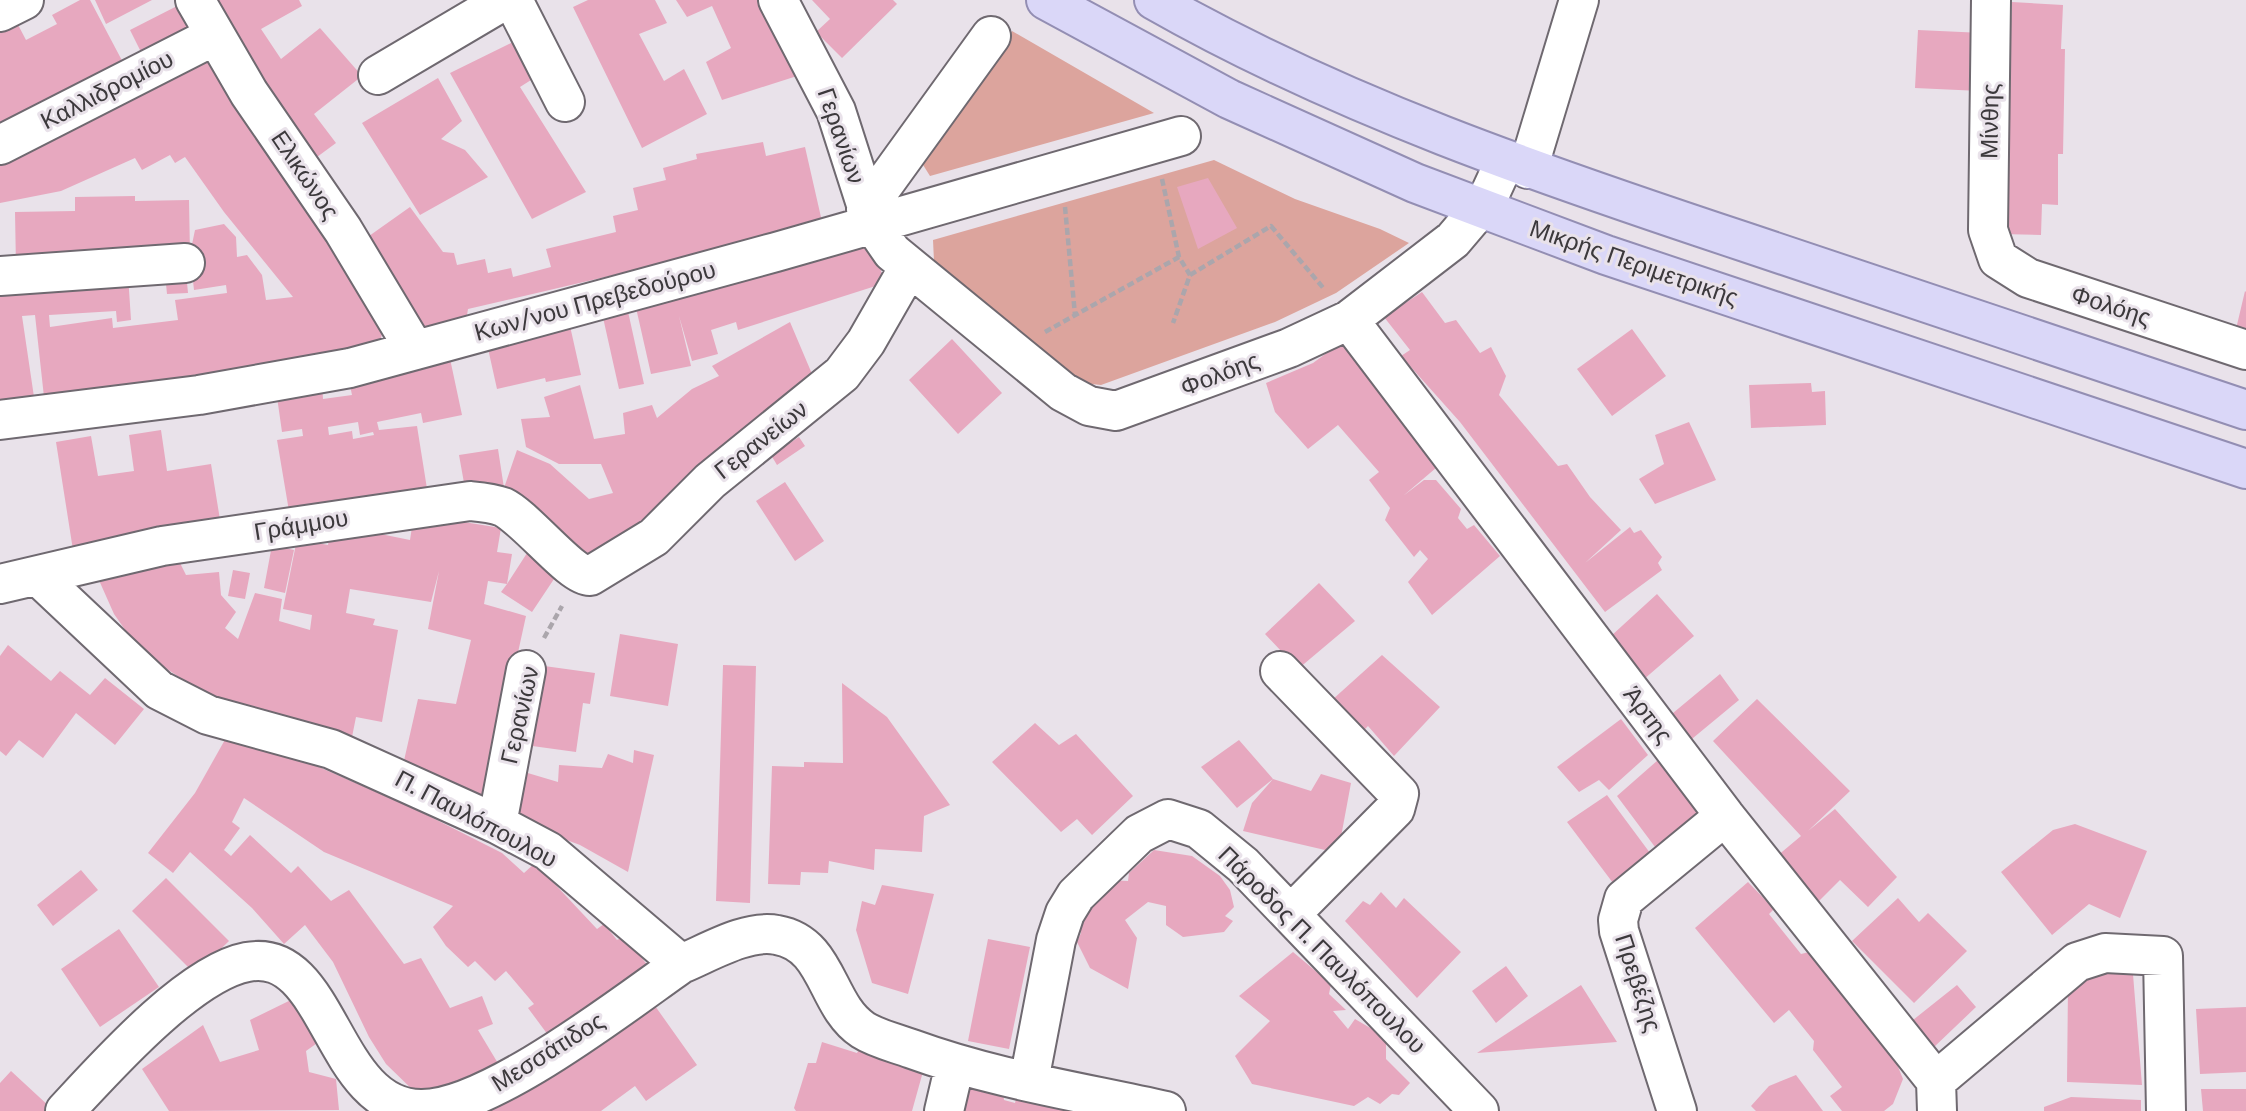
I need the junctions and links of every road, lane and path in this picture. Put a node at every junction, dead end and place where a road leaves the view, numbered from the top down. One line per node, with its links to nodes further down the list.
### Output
1 (24, 0): 10 (street)
2 (195, 0): 11 (street, Ελικώνος)
3 (505, 0): 13 (street)
4 (513, 0): 14 (street)
5 (778, 0): 20 (street, Γερανίων)
6 (1046, 0): 19 (main road, Μικρής Περιμετρικής)
7 (1154, 0): 17 (main road)
8 (1579, 0): 17 (street, Φολόης)
9 (1991, 0): 21 (street, Μίνθης)
10 (0, 12)
11 (214, 36): 16 (street, Καλλιδρομίου); 30 (street, Ελικώνος)
12 (991, 36): 20 (street)
13 (378, 75)
14 (565, 102)
15 (1167, 140): 18 (street, Κων/νου Πρεβεδούρου); 22 (path)
16 (0, 145)
17 (1516, 165): 19 (street, Φολόης); 33 (main road)
18 (1061, 168): 20 (street, Κων/νου Πρεβεδούρου); 27 (path)
19 (1481, 208): 28 (street, Φολόης); 35 (main road, Μικρής Περιμετρικής)
20 (869, 216): 24 (street, Γερανίων); 30 (street, Κων/νου Πρεβεδούρου)
21 (1990, 243): 31 (street, Φολόης)
22 (1180, 257): 25 (path); 27 (path)
23 (185, 263): 26 (street)
24 (909, 267): 32 (street, Φολόης); 36 (street, Γερανείων)
25 (1190, 275): 28 (path); 29 (path)
26 (0, 276)
27 (1075, 315): 32 (path)
28 (1349, 320): 32 (street, Φολόης); 41 (street, Άρτης)
29 (1173, 323)
30 (415, 350): 34 (street, Κων/νου Πρεβεδούρου)
31 (2246, 350)
32 (1011, 351)
33 (2246, 410)
34 (0, 420)
35 (2246, 468)
36 (580, 575): 37 (street, Γράμμου); 39 (path, Γερανίων)
37 (39, 577): 38 (street, Γράμμου); 42 (street, Π. Παυλόπουλου)
38 (0, 584)
39 (526, 670): 42 (street, Γερανίων)
40 (1280, 671): 43 (street)
41 (1725, 816): 47 (street, Άρτης); 52 (street, Πρεβέζης)
42 (497, 824): 44 (street, Π. Παυλόπουλου)
43 (1292, 913): 46 (street, Πάροδος Π. Παυλόπουλου); 51 (street, Πάροδος Π. Παυλόπουλου)
44 (681, 964): 45 (street); 48 (street, Μεσσάτιδος)
45 (955, 1064): 46 (street); 49 (street)
46 (1029, 1081): 50 (street)
47 (1936, 1096): 53 (street)
48 (65, 1111)
49 (944, 1111)
50 (1166, 1111)
51 (1479, 1111)
52 (1677, 1111)
53 (2166, 1111)

